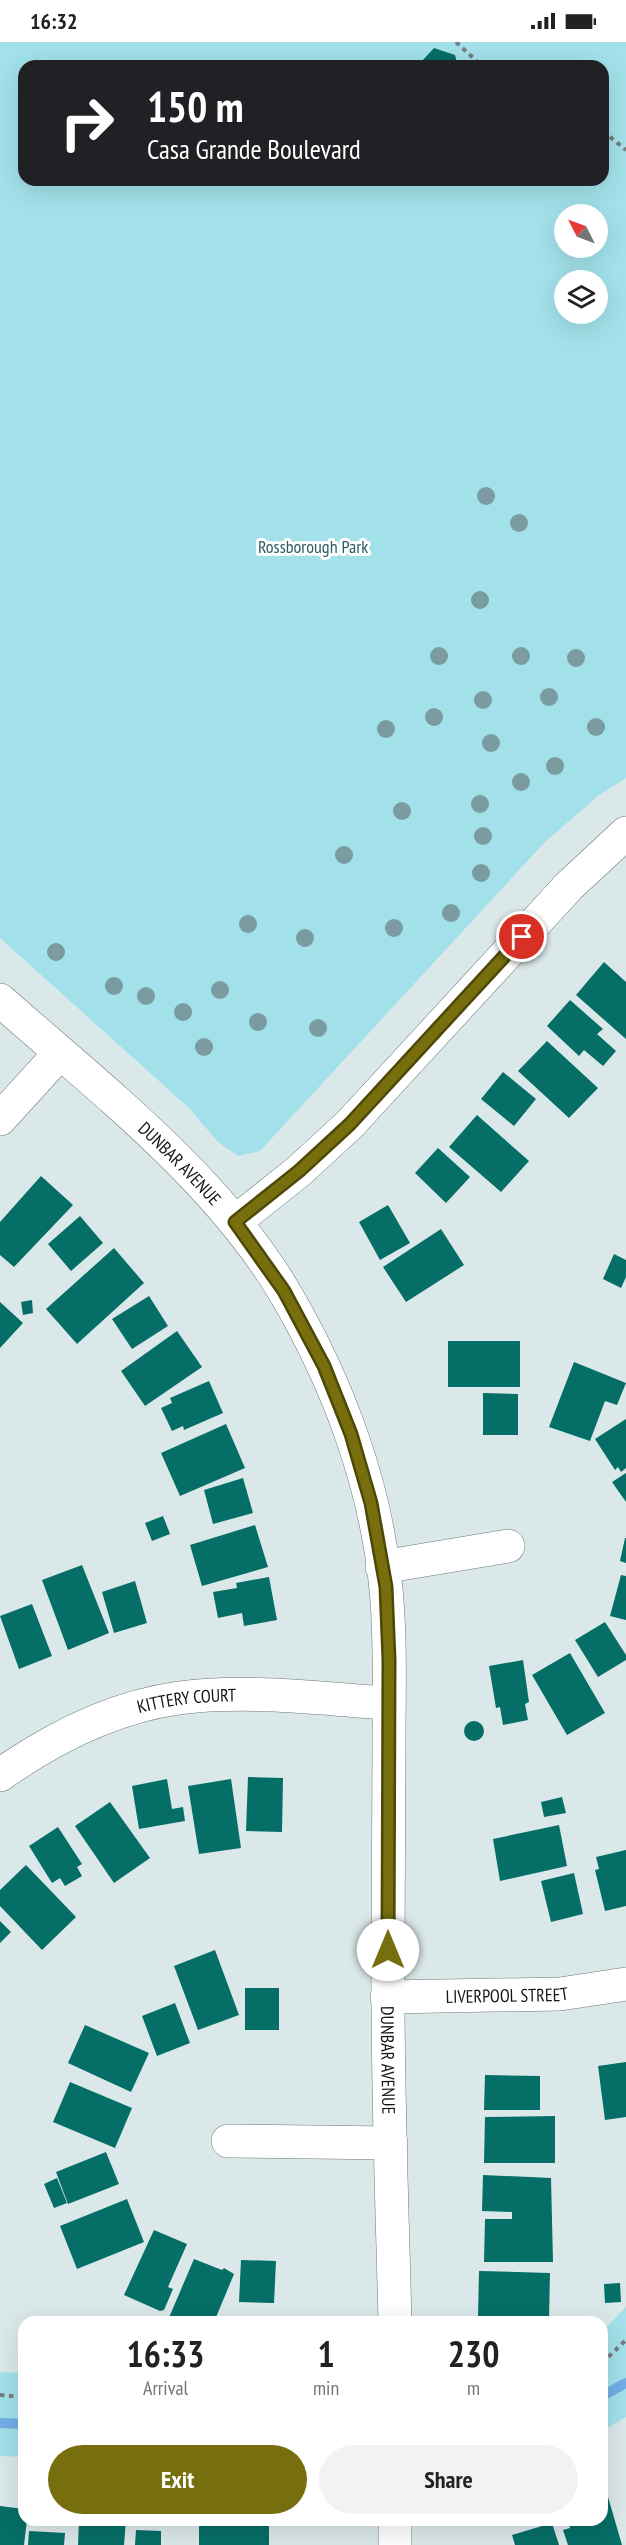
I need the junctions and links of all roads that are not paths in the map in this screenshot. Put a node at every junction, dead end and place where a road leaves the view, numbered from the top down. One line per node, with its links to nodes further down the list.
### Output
1 (624, 840): 5 (street)
2 (0, 1000): 3 (street, DUNBAR AVENUE)
3 (60, 1053): 4 (street); 5 (street, DUNBAR AVENUE)
4 (0, 1119)
5 (235, 1222): 7 (street, DUNBAR AVENUE)
6 (508, 1546): 7 (street)
7 (382, 1567): 8 (street, DUNBAR AVENUE)
8 (389, 1703): 9 (street, KITTERY COURT); 11 (street, DUNBAR AVENUE)
9 (0, 1775)
10 (626, 1984): 11 (street, LIVERPOOL STREET)
11 (387, 1996): 13 (street, DUNBAR AVENUE)
12 (228, 2141): 13 (street)
13 (391, 2143): 14 (street, DUNBAR AVENUE)
14 (395, 2316)
15 (395, 2526): 16 (street)
16 (395, 2545)

